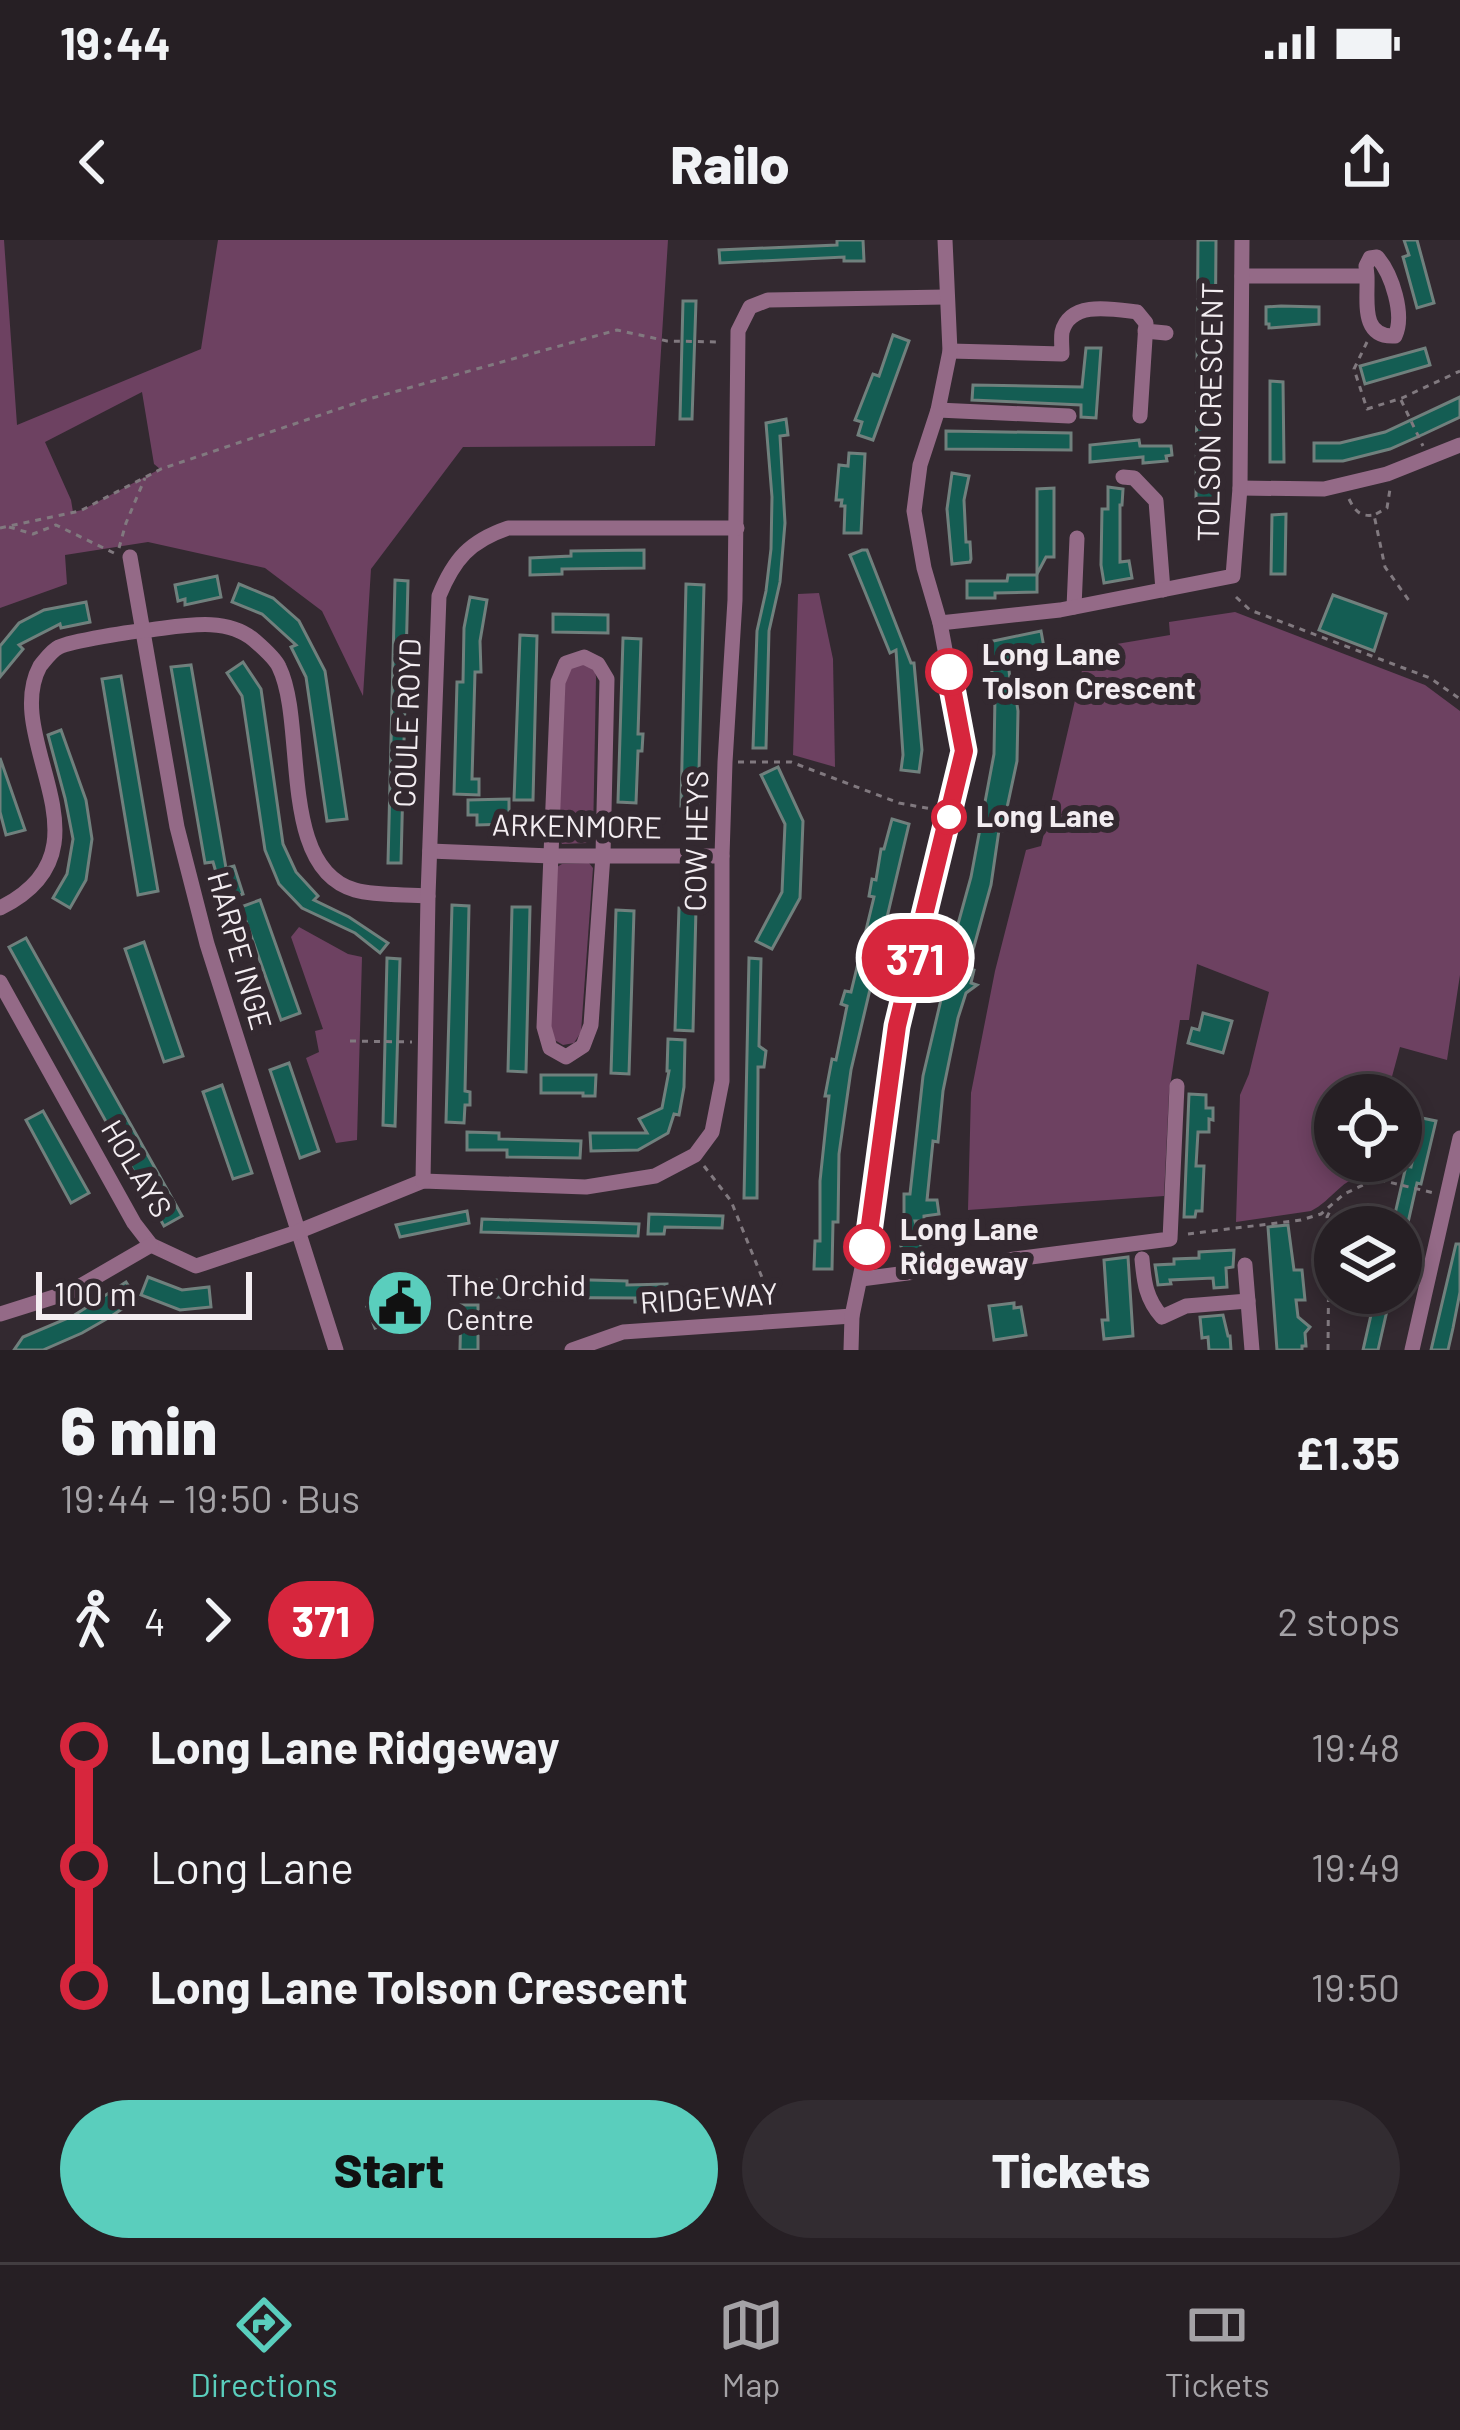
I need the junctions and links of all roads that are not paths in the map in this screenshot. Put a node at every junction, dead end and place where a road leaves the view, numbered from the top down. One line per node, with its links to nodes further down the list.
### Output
1 (945, 240): 5 (street)
2 (1242, 240): 3 (street, TOLSON CRESCENT)
3 (1242, 276): 4 (street); 14 (street, TOLSON CRESCENT)
4 (1367, 276): 4 (street)
5 (946, 297): 8 (street); 15 (street, COW HEYS)
6 (1145, 331): 7 (street); 8 (street); 11 (street)
7 (1166, 332)
8 (950, 351): 9 (street)
9 (938, 410): 10 (street); 20 (street)
10 (1069, 416)
11 (1140, 416)
12 (1460, 446): 14 (street)
13 (1123, 478): 18 (street)
14 (1240, 488): 18 (street, TOLSON CRESCENT)
15 (736, 529): 22 (street, COULE ROYD); 25 (street, COW HEYS)
16 (1077, 538): 19 (street)
17 (130, 557): 21 (street, HARPE INGE)
18 (1163, 590): 19 (street, TOLSON CRESCENT)
19 (1074, 607): 20 (street, TOLSON CRESCENT)
20 (940, 623): 36 (street)
21 (143, 630): 26 (street); 27 (street); 32 (street, HARPE INGE)
22 (430, 850): 24 (street, ARKENMORE); 26 (street, COULE ROYD)
23 (603, 855): 24 (street, ARKENMORE); 24 (street); 24 (street); 25 (street, ARKENMORE)
24 (551, 856)
25 (722, 856): 31 (street, COW HEYS)
26 (428, 896): 31 (street, COULE ROYD)
27 (0, 908)
28 (1, 987): 33 (street, HOLAYS)
29 (1177, 1086): 36 (street)
30 (1460, 1138): 44 (street)
31 (423, 1181): 32 (street)
32 (297, 1232): 33 (street, HOLAYS); 40 (street, HARPE INGE)
33 (151, 1245): 38 (street)
34 (1142, 1259): 37 (street)
35 (1245, 1264): 37 (street)
36 (861, 1279): 39 (street)
37 (1248, 1300): 43 (street)
38 (0, 1314)
39 (852, 1316): 41 (street, RIDGEWAY); 42 (street)
40 (336, 1350)
41 (572, 1350)
42 (850, 1350)
43 (1252, 1350)
44 (1412, 1350)

